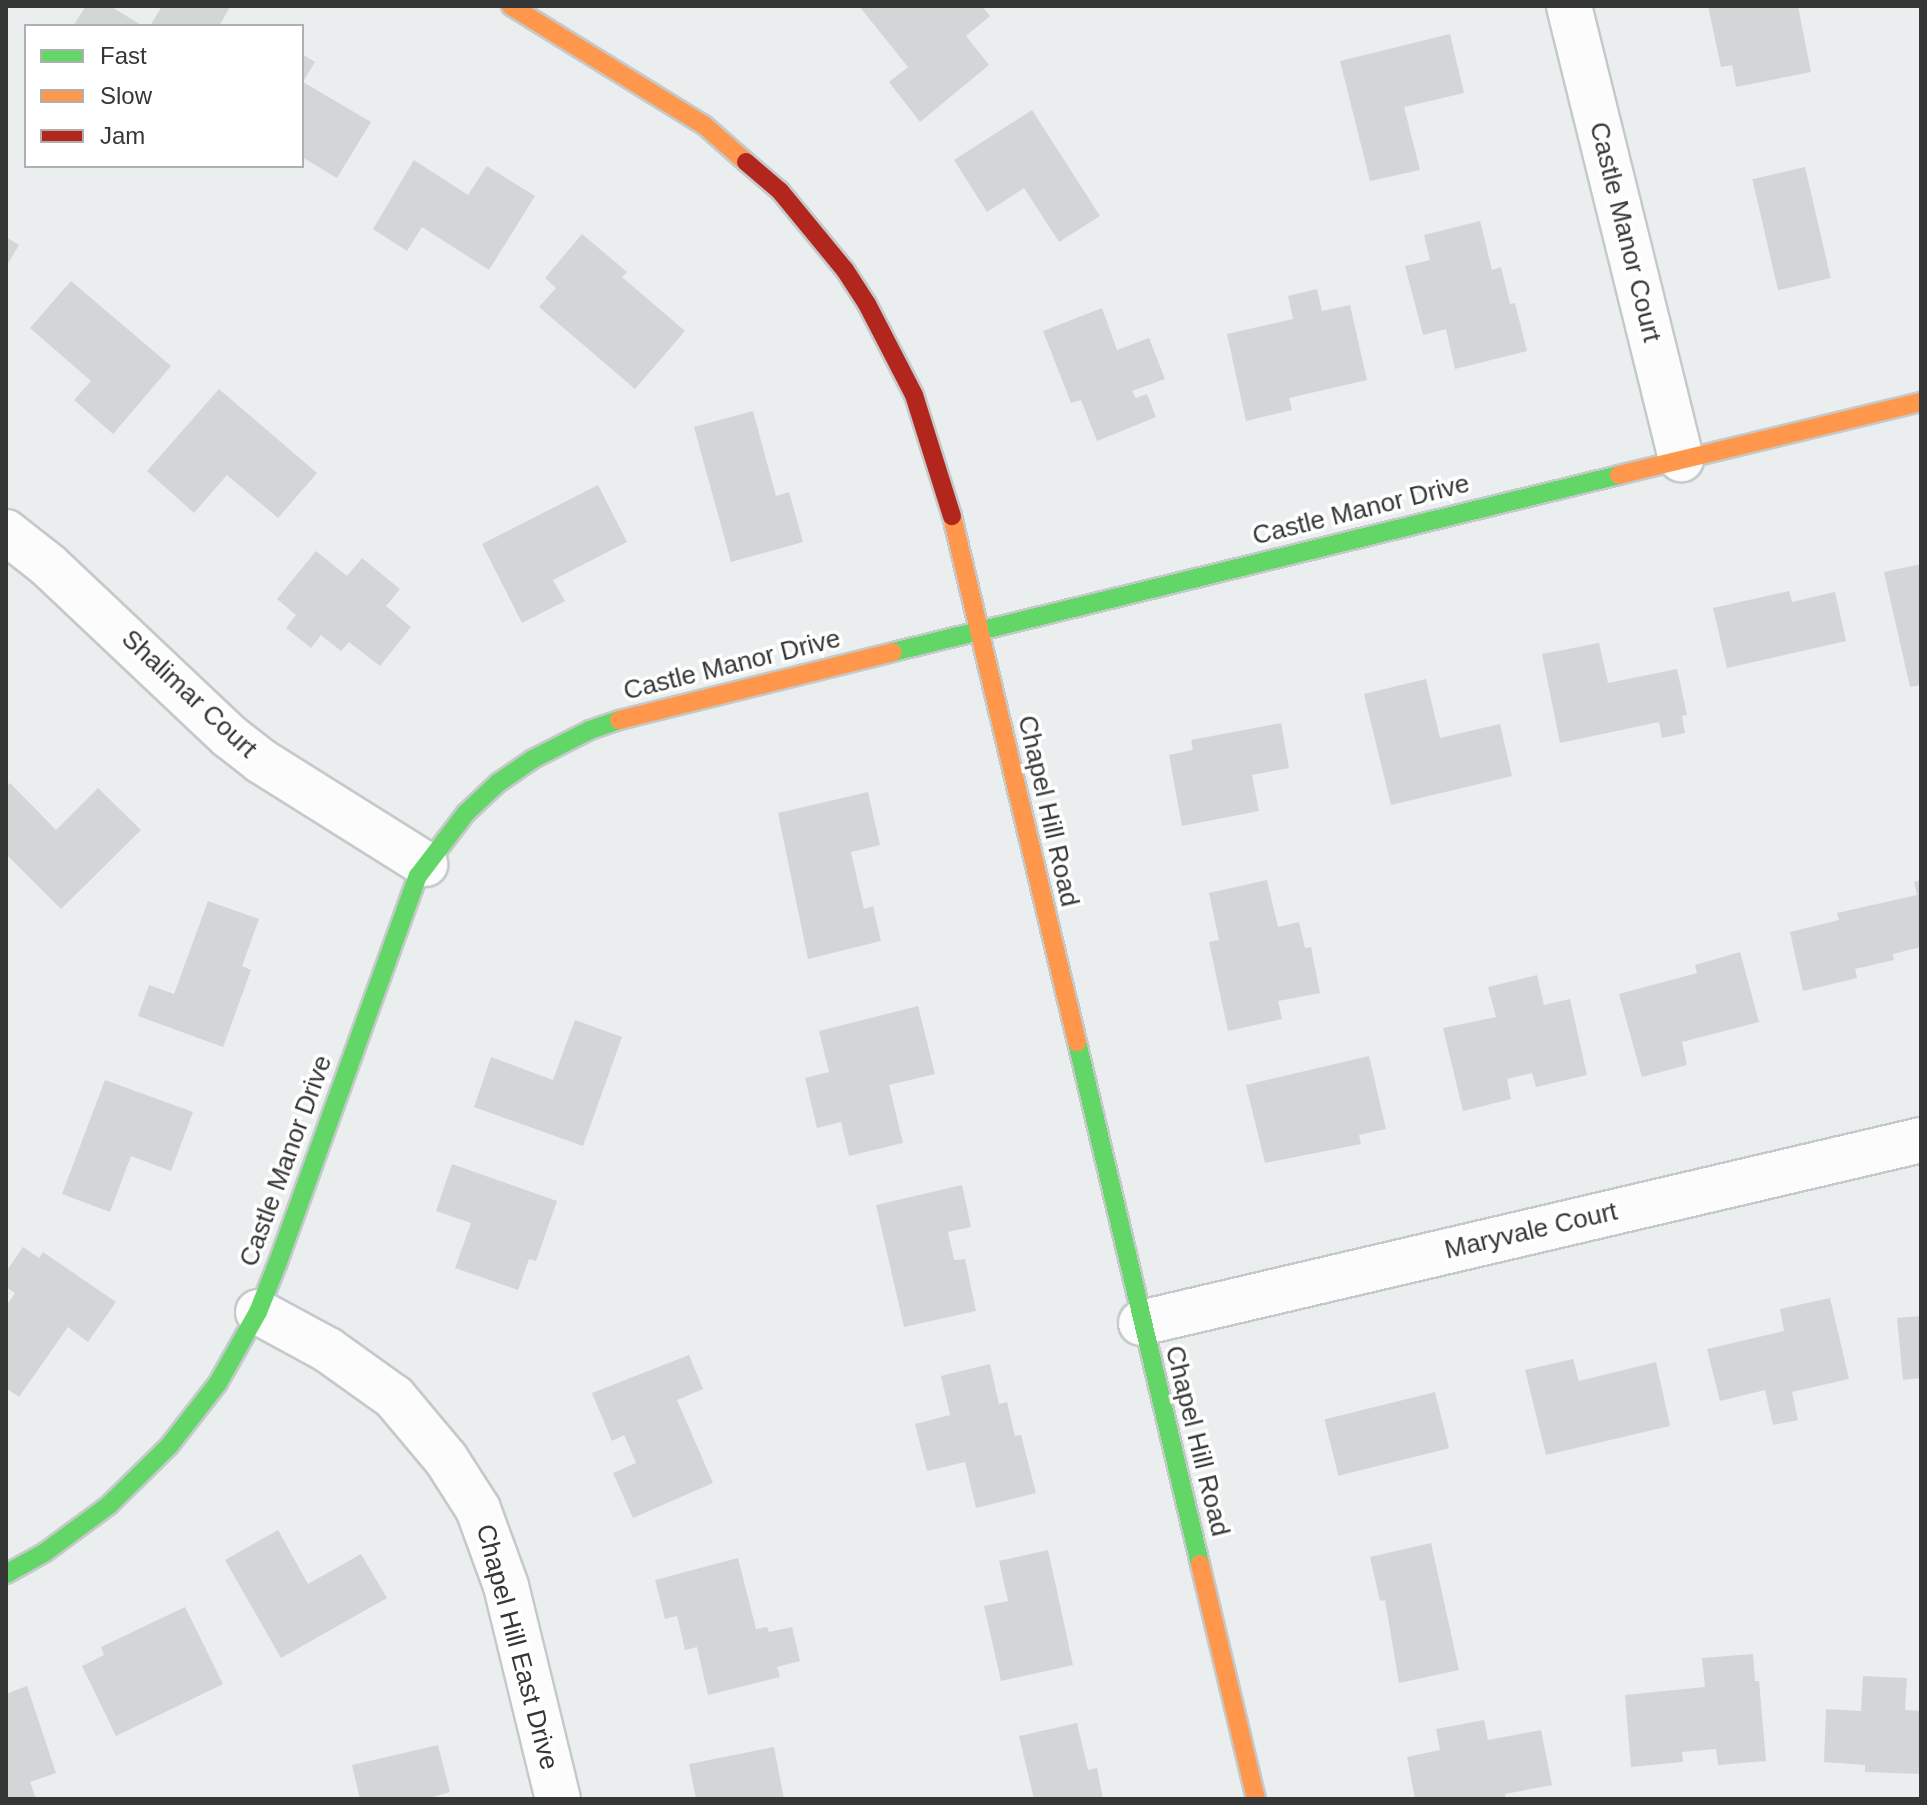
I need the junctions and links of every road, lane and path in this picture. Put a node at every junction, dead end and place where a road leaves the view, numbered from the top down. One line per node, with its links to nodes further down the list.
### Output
1 (511, 6): 6 (street, Chapel Hill Road)
2 (1569, 6): 4 (street, Castle Manor Court)
3 (1921, 402): 4 (street, Castle Manor Drive)
4 (1681, 459): 6 (street, Castle Manor Drive)
5 (6, 532): 7 (street, Shalimar Court)
6 (979, 631): 7 (street, Castle Manor Drive); 10 (street, Chapel Hill Road)
7 (425, 864): 9 (street, Castle Manor Drive)
8 (1921, 1140): 10 (street, Maryvale Court)
9 (258, 1312): 11 (street, Castle Manor Drive); 12 (street, Chapel Hill East Drive)
10 (1141, 1323): 13 (street, Chapel Hill Road)
11 (6, 1574)
12 (558, 1799)
13 (1256, 1799)

